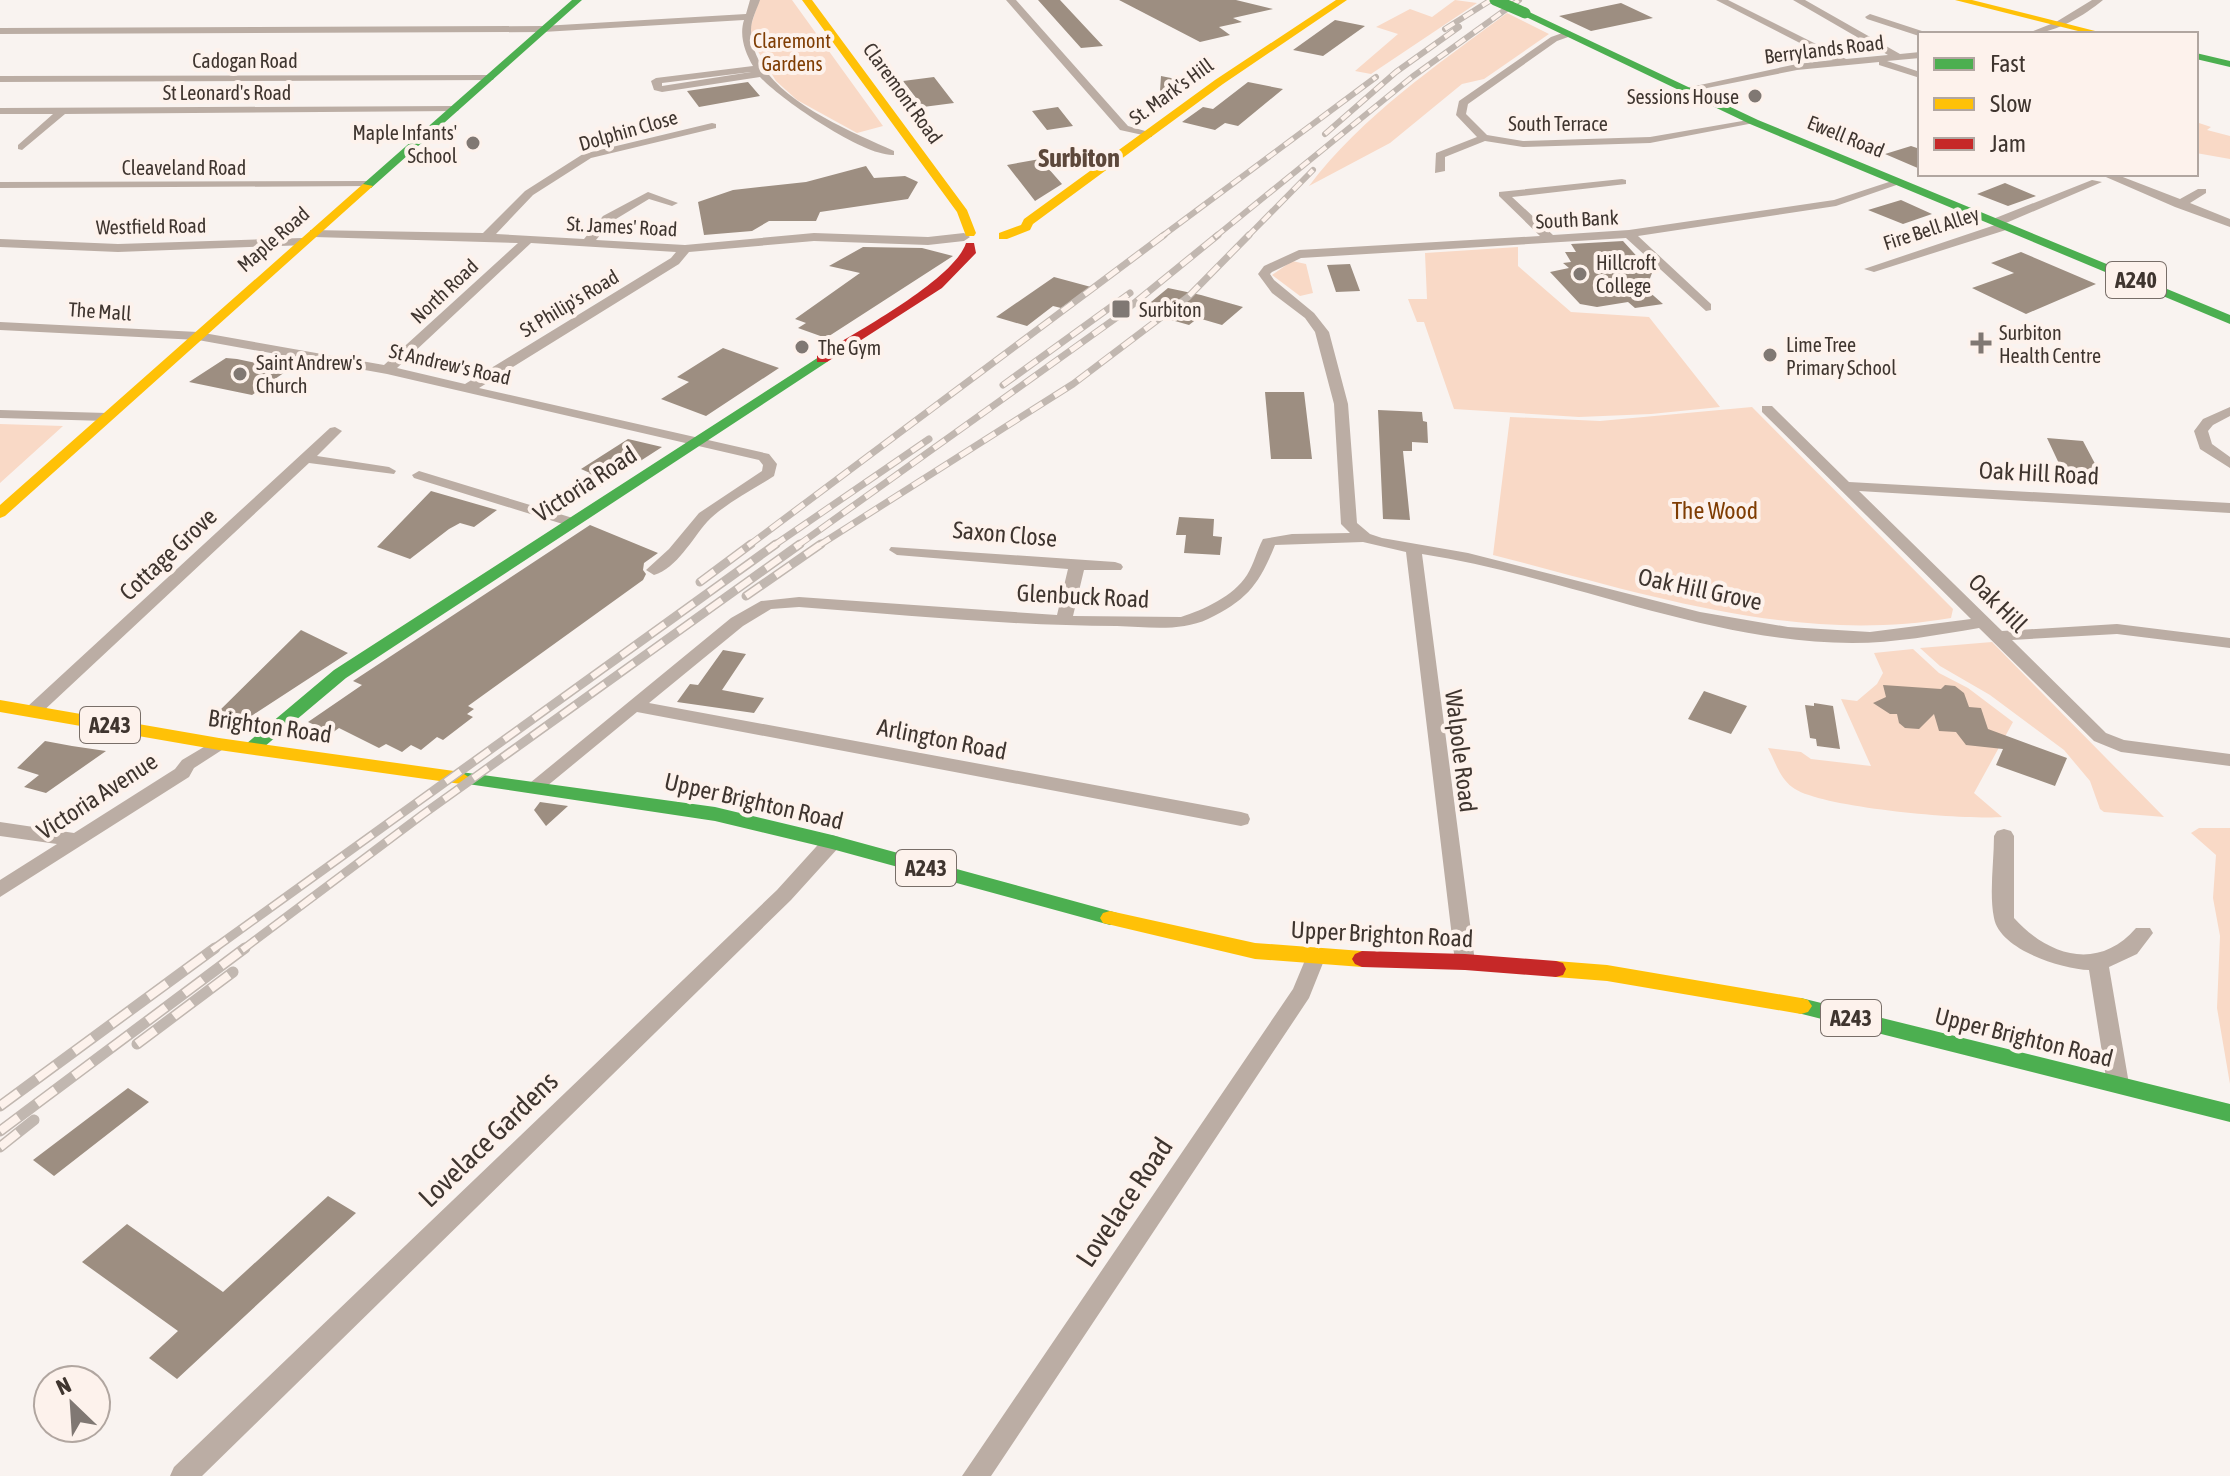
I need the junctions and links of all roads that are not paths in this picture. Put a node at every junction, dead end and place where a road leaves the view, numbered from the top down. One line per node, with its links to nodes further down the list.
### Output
1 (577, 0): 14 (main road, Maple Road)
2 (755, 0): 11 (street)
3 (807, 0): 54 (main road, Claremont Road)
4 (1011, 0): 36 (street)
5 (1342, 0): 36 (main road, St. Mark's Hill)
6 (1495, 0): 19 (main road, Ewell Road / A240, bridge)
7 (1721, 0): 24 (street)
8 (1798, 0): 22 (street)
9 (1960, 0): 13 (main road)
10 (2098, 0): 13 (street)
11 (748, 17): 14 (street); 26 (street)
12 (1858, 20): 16 (street)
13 (2059, 24): 17 (street); 18 (main road)
14 (543, 29): 15 (street); 28 (main road, Maple Road)
15 (0, 31)
16 (1918, 32)
17 (2037, 32)
18 (2093, 32)
19 (1568, 34): 30 (main road, Ewell Road / A240); 37 (street, South Terrace)
20 (1918, 55): 22 (street, Berrylands Road)
21 (2198, 56): 25 (main road)
22 (1900, 58): 23 (street, Berrylands Road)
23 (1876, 61): 24 (street, Berrylands Road); 27 (street)
24 (1848, 63): 30 (street, Berrylands Road)
25 (2230, 64)
26 (761, 71): 26 (street); 39 (street)
27 (1918, 74)
28 (489, 78): 29 (street, Cadogan Road); 31 (main road, Maple Road)
29 (0, 79)
30 (1686, 91): 34 (main road, Ewell Road / A240)
31 (454, 109): 33 (street, St Leonard's Road); 44 (main road, Maple Road)
32 (0, 111): 33 (street, St Leonard's Road)
33 (62, 111): 38 (street)
34 (1754, 122): 37 (street, South Terrace); 43 (main road, Ewell Road / A240)
35 (712, 126): 53 (street, Dolphin Close)
36 (1148, 135): 54 (main road, St. Mark's Hill)
37 (1484, 138): 40 (street)
38 (22, 147)
39 (890, 153)
40 (1439, 171)
41 (2101, 178): 48 (street); 50 (street, Fire Bell Alley)
42 (1622, 182): 55 (street)
43 (1899, 182): 50 (main road, Ewell Road / A240); 51 (street, South Bank)
44 (368, 184): 45 (street, Cleaveland Road); 52 (main road, Maple Road)
45 (0, 185)
46 (2202, 191): 48 (street)
47 (672, 203): 58 (street)
48 (2179, 205): 49 (street)
49 (2230, 223)
50 (2001, 224): 60 (street, Fire Bell Alley); 62 (main road, Ewell Road / A240)
51 (1629, 234): 55 (street, South Bank); 61 (street)
52 (308, 237): 53 (street, St. James' Road); 57 (street, Westfield Road); 64 (main road, Maple Road)
53 (486, 237): 56 (street, St. James' Road)
54 (981, 238): 59 (street, St. James' Road); 72 (main road, Victoria Road)
55 (1550, 239): 81 (street, South Bank)
56 (527, 241): 58 (street, St. James' Road); 65 (street, North Road)
57 (0, 243)
58 (586, 244): 59 (street, St. James' Road)
59 (685, 249): 66 (street, St Philip's Road)
60 (1870, 269)
61 (1706, 307)
62 (2230, 320)
63 (0, 326): 64 (street, The Mall)
64 (198, 336): 65 (street, St Andrew's Road); 70 (main road, Maple Road)
65 (387, 370): 66 (street, St Andrew's Road)
66 (469, 388): 72 (street, St Andrew's Road)
67 (1767, 409): 77 (street, Oak Hill)
68 (2230, 411): 74 (street)
69 (0, 414): 70 (street)
70 (107, 417): 79 (main road, Maple Road)
71 (335, 431): 73 (street, Cottage Grove)
72 (694, 441): 80 (main road, Victoria Road); 86 (street, St Andrew's Road)
73 (308, 459): 75 (street); 93 (street, Cottage Grove)
74 (2230, 464)
75 (389, 471)
76 (419, 475): 80 (street)
77 (1845, 486): 78 (street, Oak Hill Road); 88 (street, Oak Hill)
78 (2230, 508)
79 (2, 510)
80 (571, 522): 95 (main road, Victoria Road)
81 (1364, 537): 82 (street, Oak Hill Grove); 87 (street, Glenbuck Road)
82 (1413, 547): 88 (street, Oak Hill Grove); 106 (street, Walpole Road)
83 (897, 550): 84 (street, Saxon Close)
84 (1077, 565): 85 (street, Saxon Close); 87 (street, Saxon Close)
85 (1115, 567)
86 (654, 570)
87 (1064, 621): 92 (street, Glenbuck Road)
88 (1983, 622): 89 (street, Oak Hill)
89 (1997, 636): 90 (street); 96 (street, Oak Hill)
90 (2230, 643)
91 (0, 706): 93 (main road, Brighton Road / A243)
92 (635, 706): 97 (street, Glenbuck Road); 98 (street, Arlington Road)
93 (33, 711): 94 (main road, Brighton Road / A243)
94 (219, 744): 95 (main road, Brighton Road / A243); 101 (street, Victoria Avenue)
95 (252, 748): 97 (main road, Brighton Road / A243)
96 (2230, 760)
97 (534, 787): 102 (main road, Upper Brighton Road / A243)
98 (1241, 819)
99 (0, 829): 101 (street)
100 (2004, 836): 107 (street)
101 (75, 840): 103 (street, Victoria Avenue)
102 (832, 842): 105 (main road, Upper Brighton Road / A243); 110 (street, Lovelace Gardens)
103 (0, 890)
104 (2143, 933): 107 (street)
105 (1315, 958): 106 (main road, Upper Brighton Road / A243); 111 (street, Lovelace Road)
106 (1465, 962): 108 (main road, Upper Brighton Road / A243)
107 (2098, 962): 108 (street)
108 (2118, 1084): 109 (main road, Upper Brighton Road / A243)
109 (2230, 1113)
110 (183, 1476)
111 (975, 1476)

